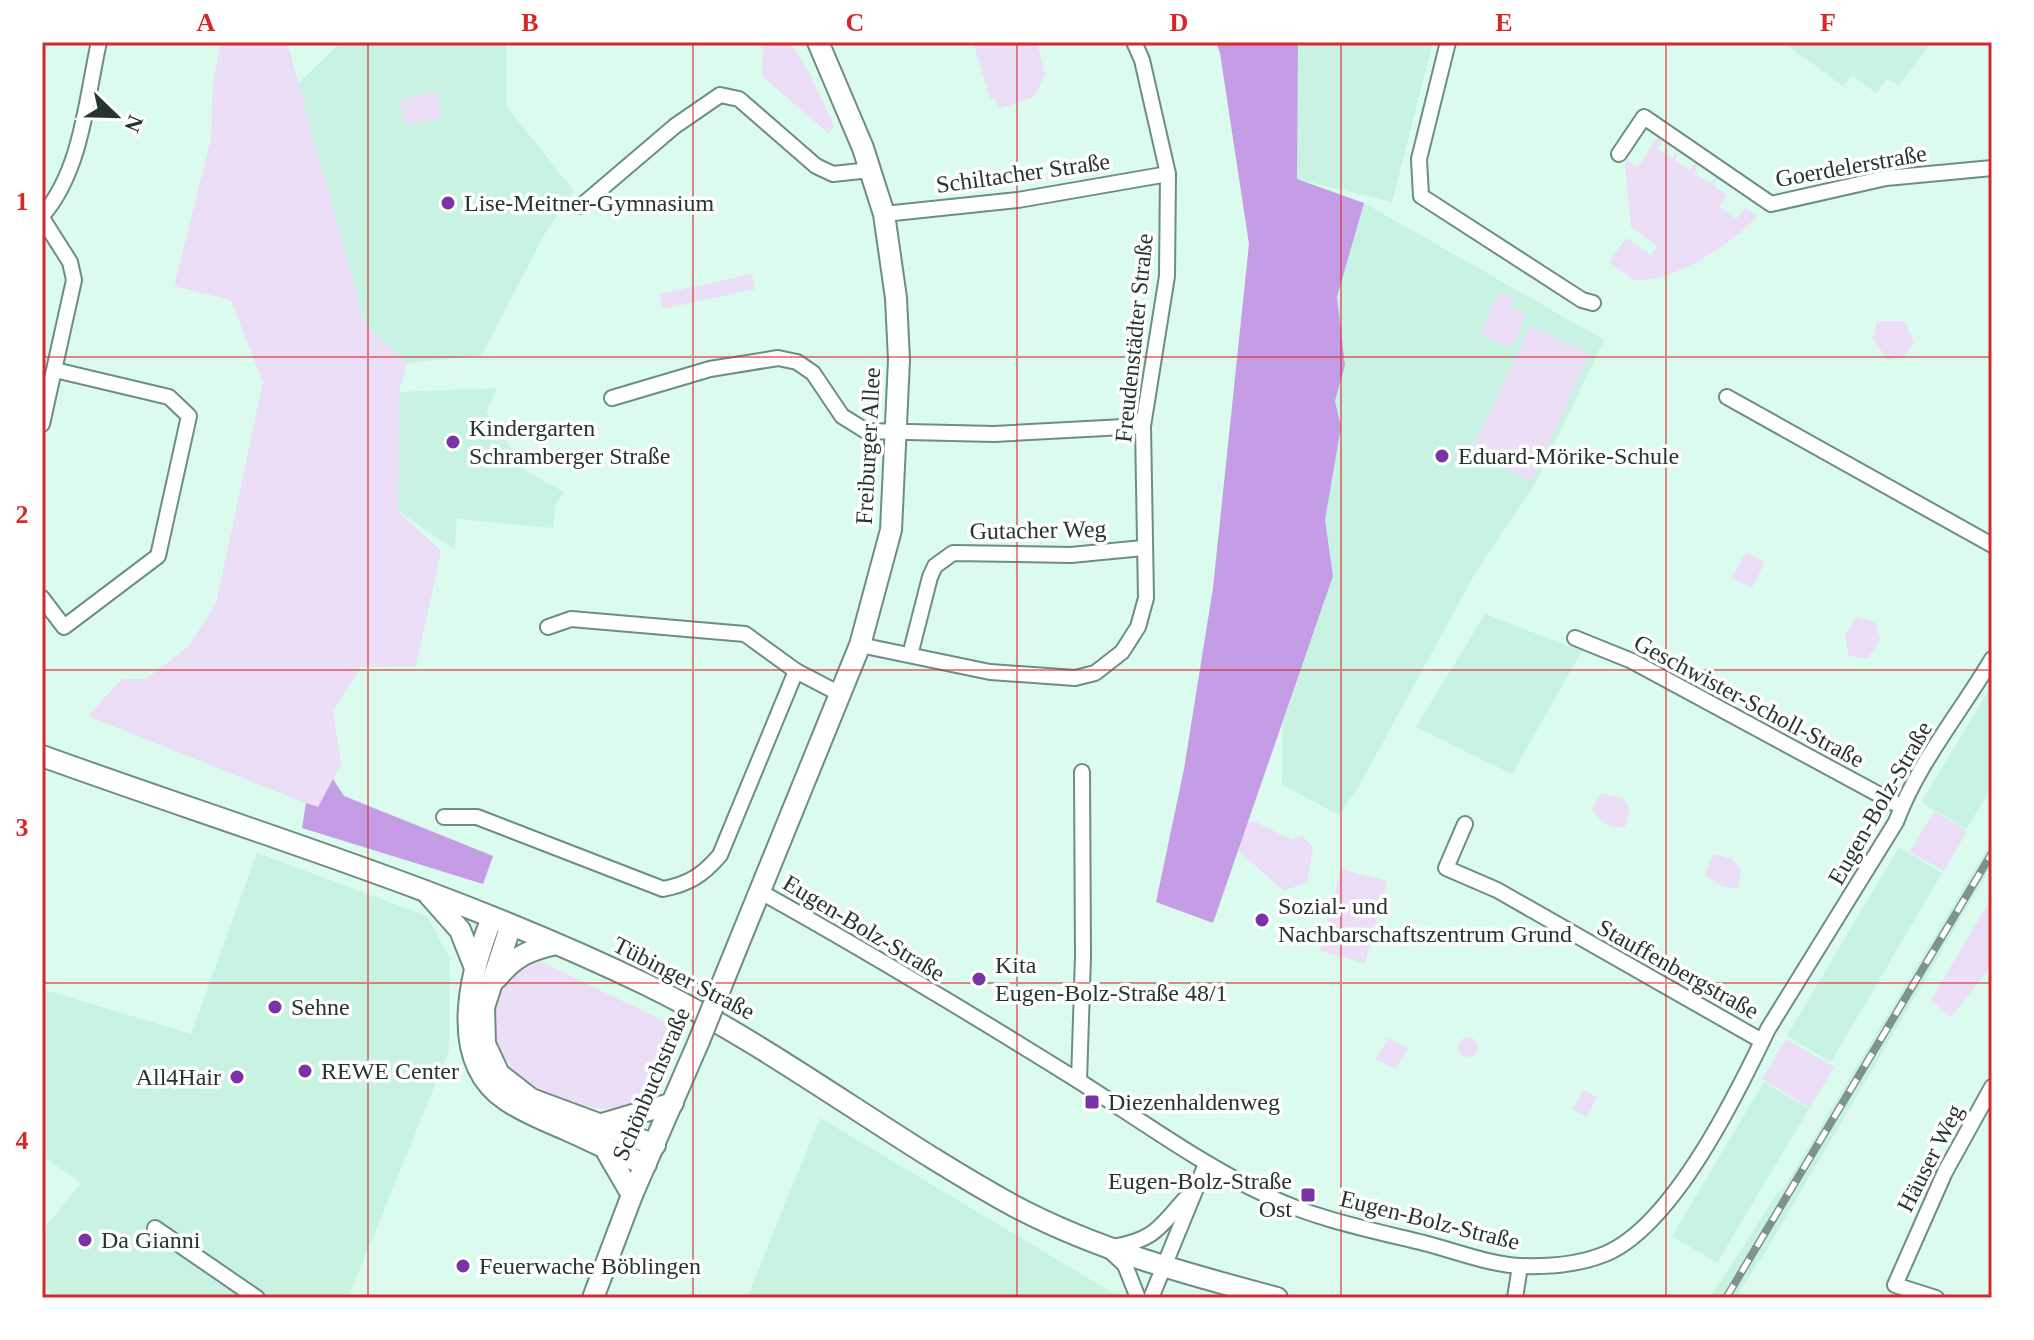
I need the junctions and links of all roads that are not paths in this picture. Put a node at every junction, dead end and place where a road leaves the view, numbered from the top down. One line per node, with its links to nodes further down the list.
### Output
1 (99, 42): 11 (street)
2 (818, 42): 7 (main road, Freiburger Allee)
3 (1134, 42): 8 (street, Freudenstädter Straße)
4 (1448, 42): 12 (street)
5 (1619, 154): 6 (street, Goerdelerstraße)
6 (1992, 168)
7 (870, 170): 9 (street); 10 (main road, Freiburger Allee)
8 (1168, 174): 10 (street, Schiltacher Straße); 18 (street, Freudenstädter Straße)
9 (581, 206)
10 (884, 214): 19 (main road, Freiburger Allee)
11 (42, 217): 13 (street)
12 (1593, 303)
13 (55, 370): 14 (street); 22 (street)
14 (46, 386): 17 (street)
15 (1727, 397): 20 (street)
16 (612, 398): 19 (street)
17 (42, 424)
18 (1143, 426): 19 (street); 21 (street, Freudenstädter Straße)
19 (897, 432): 25 (main road, Freiburger Allee)
20 (1992, 545)
21 (1143, 548): 26 (street, Gutacher Weg); 26 (street, Freudenstädter Straße)
22 (42, 598)
23 (548, 627): 28 (street)
24 (1575, 638): 32 (street, Geschwister-Scholl-Straße)
25 (860, 645): 26 (street, Freudenstädter Straße); 29 (main road, Freiburger Allee)
26 (910, 655)
27 (1992, 659): 32 (street, Eugen-Bolz-Straße)
28 (796, 671): 29 (street); 33 (street)
29 (842, 695): 35 (main road, Freiburger Allee)
30 (42, 756): 36 (main road, Tübinger Straße)
31 (1082, 772): 42 (street)
32 (1902, 807): 41 (street, Eugen-Bolz-Straße)
33 (444, 817)
34 (1465, 824): 41 (street, Stauffenbergstraße)
35 (759, 891): 42 (street, Eugen-Bolz-Straße); 44 (main road, Schönbuchstraße, bridge)
36 (428, 893): 37 (main road, Tübinger Straße); 39 (main road)
37 (502, 922): 38 (main road, Tübinger Straße); 39 (main road); 40 (main road)
38 (556, 944): 40 (main road); 52 (main road, Tübinger Straße)
39 (475, 968): 46 (main road)
40 (490, 987): 45 (main road)
41 (1762, 1041): 53 (street, Eugen-Bolz-Straße)
42 (1079, 1081): 48 (street, Eugen-Bolz-Straße)
43 (1992, 1087): 61 (street, Häuser Weg)
44 (673, 1103): 45 (main road); 47 (main road, Schönbuchstraße)
45 (602, 1124): 47 (main road)
46 (607, 1152): 47 (main road); 50 (main road)
47 (651, 1154): 50 (main road, Schönbuchstraße)
48 (1206, 1164): 49 (street); 53 (street, Eugen-Bolz-Straße)
49 (1191, 1193): 52 (street); 54 (street)
50 (632, 1195): 56 (main road, Schönbuchstraße)
51 (155, 1228): 55 (street)
52 (1107, 1248): 54 (main road, Tübinger Straße); 57 (street)
53 (1520, 1266): 60 (street)
54 (1162, 1267): 58 (street); 59 (main road, Tübinger Straße)
55 (257, 1298)
56 (593, 1298)
57 (1138, 1298)
58 (1151, 1298)
59 (1277, 1298)
60 (1515, 1298)
61 (1936, 1298)

